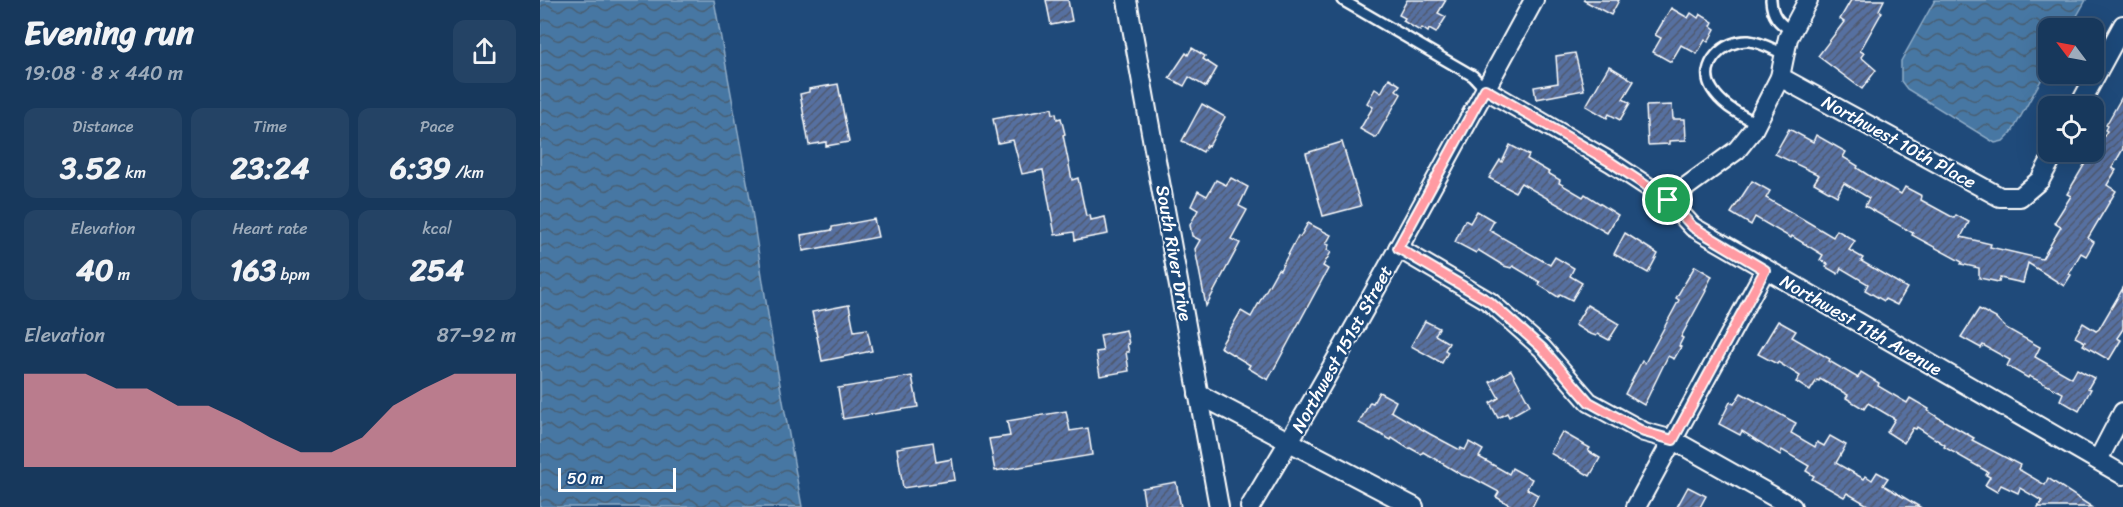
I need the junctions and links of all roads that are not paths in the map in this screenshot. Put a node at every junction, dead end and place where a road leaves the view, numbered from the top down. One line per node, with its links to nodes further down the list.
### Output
1 (1127, 0): 17 (street, South River Drive)
2 (1342, 0): 10 (lane)
3 (1534, 0): 10 (street, Northwest 151st Street)
4 (1771, 0): 7 (lane)
5 (1808, 0): 7 (street)
6 (2123, 25): 11 (street)
7 (1791, 31): 8 (street)
8 (1784, 54): 9 (street); 12 (lane)
9 (1780, 77): 12 (street); 13 (street, Northwest 10th Place)
10 (1485, 89): 14 (street, Northwest 11th Avenue); 15 (street, Northwest 151st Street)
11 (2084, 96)
12 (1756, 123): 14 (street)
13 (2050, 162)
14 (1668, 200): 16 (street, Northwest 11th Avenue)
15 (1398, 248): 19 (street); 20 (street, Northwest 151st Street)
16 (1765, 270): 19 (street); 21 (street, Northwest 11th Avenue)
17 (1198, 394): 20 (street); 23 (street, South River Drive)
18 (2123, 412): 21 (street)
19 (1673, 440): 26 (street); 27 (street)
20 (1290, 441): 24 (street, Northwest 151st Street); 25 (street)
21 (2098, 460): 22 (street, Northwest 11th Avenue)
22 (2123, 475)
23 (1219, 507)
24 (1250, 507)
25 (1414, 507)
26 (1636, 507)
27 (1792, 507)

